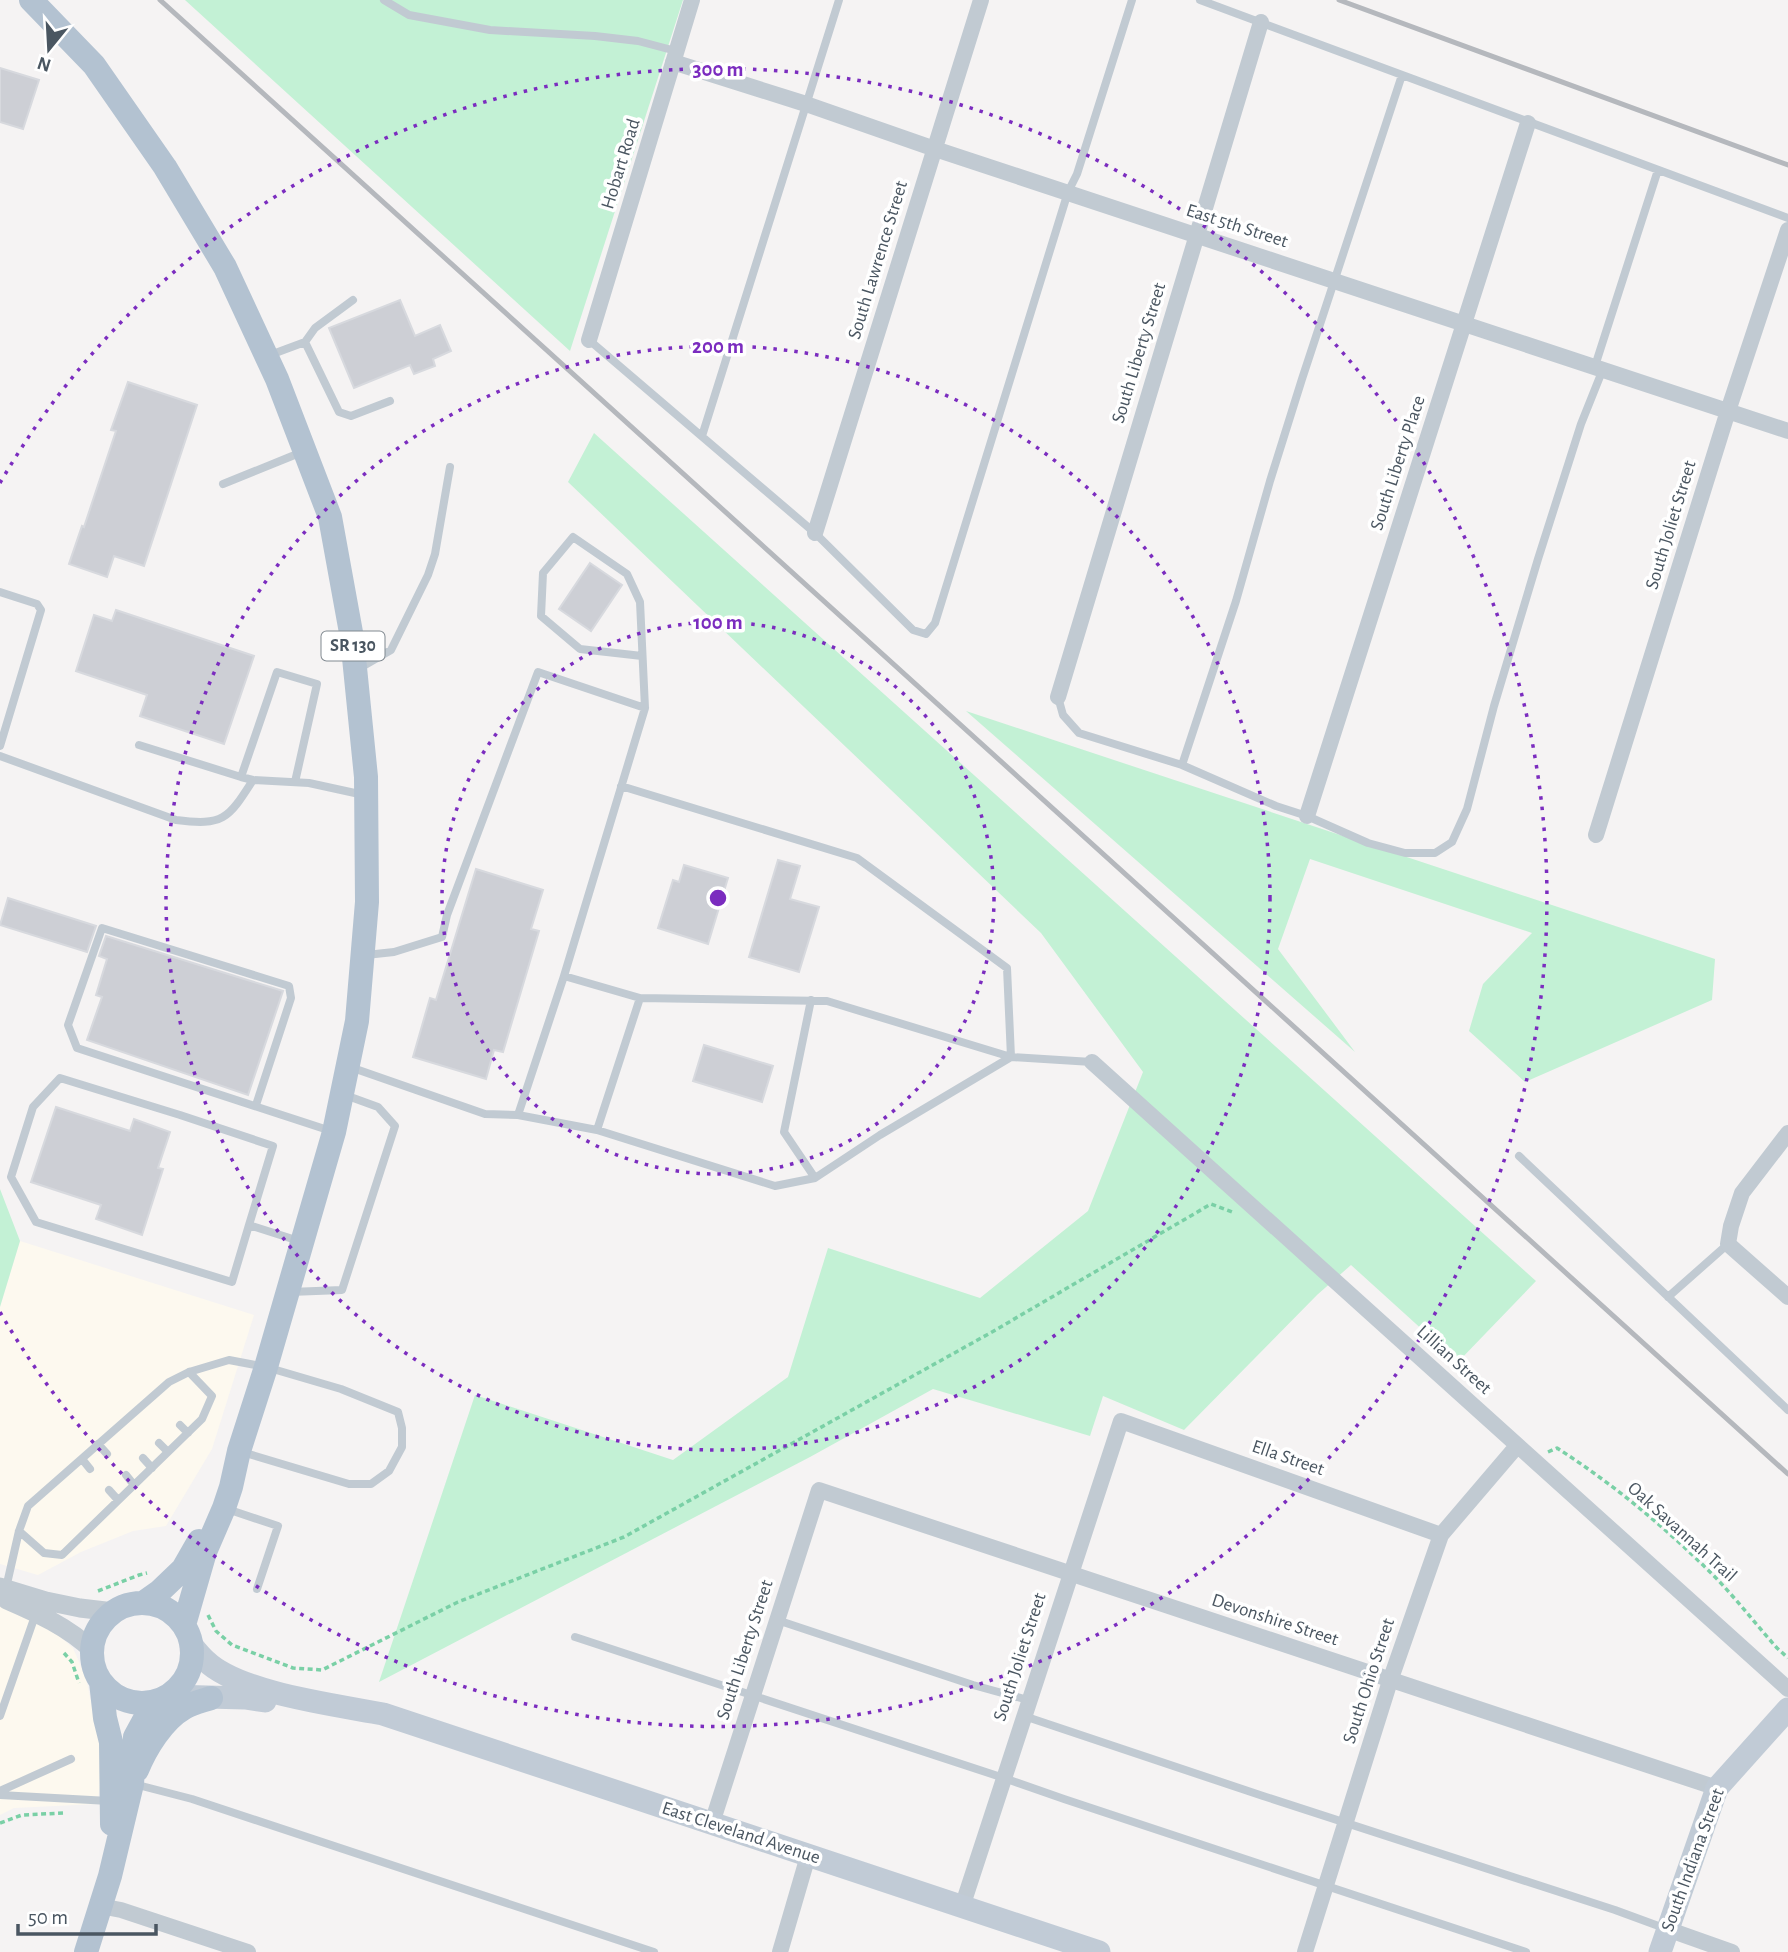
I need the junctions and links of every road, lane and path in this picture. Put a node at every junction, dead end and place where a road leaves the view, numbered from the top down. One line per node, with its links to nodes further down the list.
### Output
1 (31, 0): 24 (main road, SR 130)
2 (384, 0): 9 (lane)
3 (692, 0): 9 (street, Hobart Road)
4 (839, 0): 11 (lane)
5 (981, 0): 13 (street, South Lawrence Street)
6 (1132, 0): 15 (lane)
7 (1200, 0): 8 (lane)
8 (1261, 22): 10 (lane); 18 (street, South Liberty Street)
9 (675, 57): 11 (street, East 5th Street); 22 (street, Hobart Road)
10 (1402, 75): 12 (lane); 19 (lane)
11 (806, 104): 13 (street, East 5th Street); 29 (lane)
12 (1528, 123): 14 (lane); 21 (street, South Liberty Place)
13 (935, 149): 15 (street, East 5th Street); 33 (street, South Lawrence Street)
14 (1658, 170): 16 (lane); 25 (lane)
15 (1068, 192): 18 (street, East 5th Street); 33 (lane)
16 (1788, 218)
17 (1788, 229): 27 (street, South Joliet Street)
18 (1196, 234): 19 (street, East 5th Street); 37 (street, South Liberty Street)
19 (1335, 280): 21 (street, East 5th Street); 42 (lane)
20 (353, 300): 23 (lane)
21 (1465, 323): 25 (street, East 5th Street); 48 (street, South Liberty Place)
22 (589, 340): 29 (lane)
23 (305, 342): 24 (lane); 26 (lane)
24 (267, 356): 30 (main road, SR 130)
25 (1599, 368): 27 (street, East 5th Street); 48 (lane)
26 (390, 401)
27 (1728, 411): 28 (street, East 5th Street); 49 (street, South Joliet Street)
28 (1788, 431)
29 (702, 436): 33 (lane)
30 (305, 451): 32 (lane); 36 (main road, SR 130)
31 (450, 467): 36 (lane)
32 (223, 484)
33 (814, 533)
34 (0, 592): 40 (lane)
35 (642, 656): 35 (lane); 38 (lane)
36 (355, 671): 47 (main road, SR 130)
37 (1058, 697): 42 (lane)
38 (645, 708): 46 (lane); 50 (lane)
39 (139, 745): 43 (lane)
40 (0, 746)
41 (0, 756): 44 (lane)
42 (1182, 765): 48 (lane)
43 (241, 776): 44 (lane); 45 (lane)
44 (253, 780): 45 (lane)
45 (295, 782): 47 (lane)
46 (621, 786): 51 (lane); 54 (lane)
47 (366, 796): 50 (main road, SR 130)
48 (1307, 816)
49 (1596, 835)
50 (363, 955): 56 (main road, SR 130)
51 (564, 976): 52 (lane); 59 (lane)
52 (640, 998): 53 (lane); 60 (lane)
53 (811, 1000): 54 (lane); 64 (lane)
54 (1011, 1057): 55 (lane); 64 (lane)
55 (1092, 1062): 86 (street, Lillian Street)
56 (347, 1066): 57 (main road, SR 130); 59 (lane)
57 (341, 1093): 61 (main road, SR 130); 69 (lane)
58 (256, 1105): 58 (lane); 61 (lane)
59 (518, 1115): 60 (lane)
60 (597, 1130): 64 (lane)
61 (334, 1132): 67 (main road, SR 130)
62 (1788, 1133): 68 (street)
63 (1519, 1156): 70 (lane)
64 (815, 1178)
65 (1236, 1214): 110 (path)
66 (249, 1225): 66 (lane); 67 (lane)
67 (302, 1242): 69 (main road, SR 130)
68 (1728, 1244): 70 (lane); 71 (street)
69 (287, 1293): 72 (main road, SR 130)
70 (1668, 1297): 76 (lane)
71 (1788, 1297)
72 (266, 1367): 73 (lane); 87 (main road, SR 130); 87 (lane)
73 (189, 1372): 74 (lane); 82 (lane)
74 (153, 1396): 75 (lane); 77 (lane)
75 (161, 1404)
76 (1788, 1410)
77 (134, 1413): 79 (lane); 81 (lane)
78 (1121, 1421): 102 (street, Ella Street); 104 (street, South Joliet Street)
79 (142, 1422)
80 (180, 1425): 82 (lane)
81 (117, 1428): 83 (lane); 85 (lane)
82 (188, 1433): 88 (lane)
83 (125, 1437)
84 (159, 1443): 88 (lane)
85 (98, 1444): 90 (lane); 92 (lane)
86 (1517, 1447): 102 (street, South Ohio Street); 120 (street, Lillian Street)
87 (239, 1451): 100 (main road); 108 (main road)
88 (168, 1452): 93 (lane)
89 (1542, 1453): 117 (path, Oak Savannah Trail)
90 (107, 1454)
91 (143, 1458): 93 (lane)
92 (82, 1459): 94 (lane); 101 (lane)
93 (152, 1468): 96 (lane)
94 (90, 1469)
95 (126, 1475): 96 (lane)
96 (134, 1485): 99 (lane)
97 (109, 1490): 99 (lane)
98 (819, 1490): 104 (street, Devonshire Street); 112 (street, South Liberty Street)
99 (118, 1500): 101 (lane)
100 (224, 1508): 105 (lane); 113 (main road)
101 (19, 1531): 106 (lane)
102 (1441, 1535): 118 (street, South Ohio Street)
103 (156, 1572): 107 (path)
104 (1070, 1574): 118 (street, Devonshire Street); 124 (street, South Joliet Street)
105 (257, 1589)
106 (2, 1590): 109 (street); 111 (street)
107 (88, 1594)
108 (142, 1603): 109 (main road); 113 (main road)
109 (114, 1612): 116 (main road)
110 (206, 1612)
111 (36, 1613): 116 (street); 127 (lane)
112 (777, 1619): 121 (street, South Liberty Street); 124 (lane)
113 (188, 1635): 123 (main road); 126 (main road, East Cleveland Avenue)
114 (575, 1637): 121 (lane)
115 (60, 1648): 119 (path)
116 (92, 1650): 119 (main road)
117 (1788, 1658)
118 (1390, 1681): 131 (street, Devonshire Street); 135 (street, South Ohio Street)
119 (90, 1683): 123 (main road); 134 (main road)
120 (1788, 1689)
121 (753, 1695): 129 (lane); 137 (street, South Liberty Street)
122 (211, 1698): 123 (main road, East Cleveland Avenue); 126 (main road, East Cleveland Avenue); 130 (main road)
123 (162, 1699): 130 (main road)
124 (1026, 1708): 129 (street, South Joliet Street); 135 (lane)
125 (1788, 1709): 131 (main road, South Indiana Street)
126 (383, 1714): 137 (main road, East Cleveland Avenue)
127 (0, 1716)
128 (71, 1759): 132 (lane)
129 (1004, 1778): 140 (lane); 142 (street, South Joliet Street)
130 (132, 1784): 139 (main road); 146 (lane)
131 (1717, 1788): 143 (main road, South Indiana Street)
132 (0, 1793): 133 (lane)
133 (88, 1799): 134 (lane); 136 (path)
134 (112, 1801): 139 (main road)
135 (1346, 1822): 140 (street, South Ohio Street); 143 (lane)
136 (0, 1823)
137 (712, 1823): 138 (main road, East Cleveland Avenue)
138 (808, 1856): 142 (main road, East Cleveland Avenue); 147 (street)
139 (110, 1876): 141 (main road)
140 (1325, 1885): 149 (street, South Ohio Street); 150 (lane)
141 (100, 1906): 144 (main road); 145 (street)
142 (962, 1907): 148 (main road, East Cleveland Avenue)
143 (1667, 1929): 151 (main road, South Indiana Street); 152 (street)
144 (86, 1952)
145 (247, 1952)
146 (654, 1952)
147 (780, 1952)
148 (1100, 1952)
149 (1304, 1952)
150 (1526, 1952)
151 (1660, 1952)
152 (1732, 1952)

